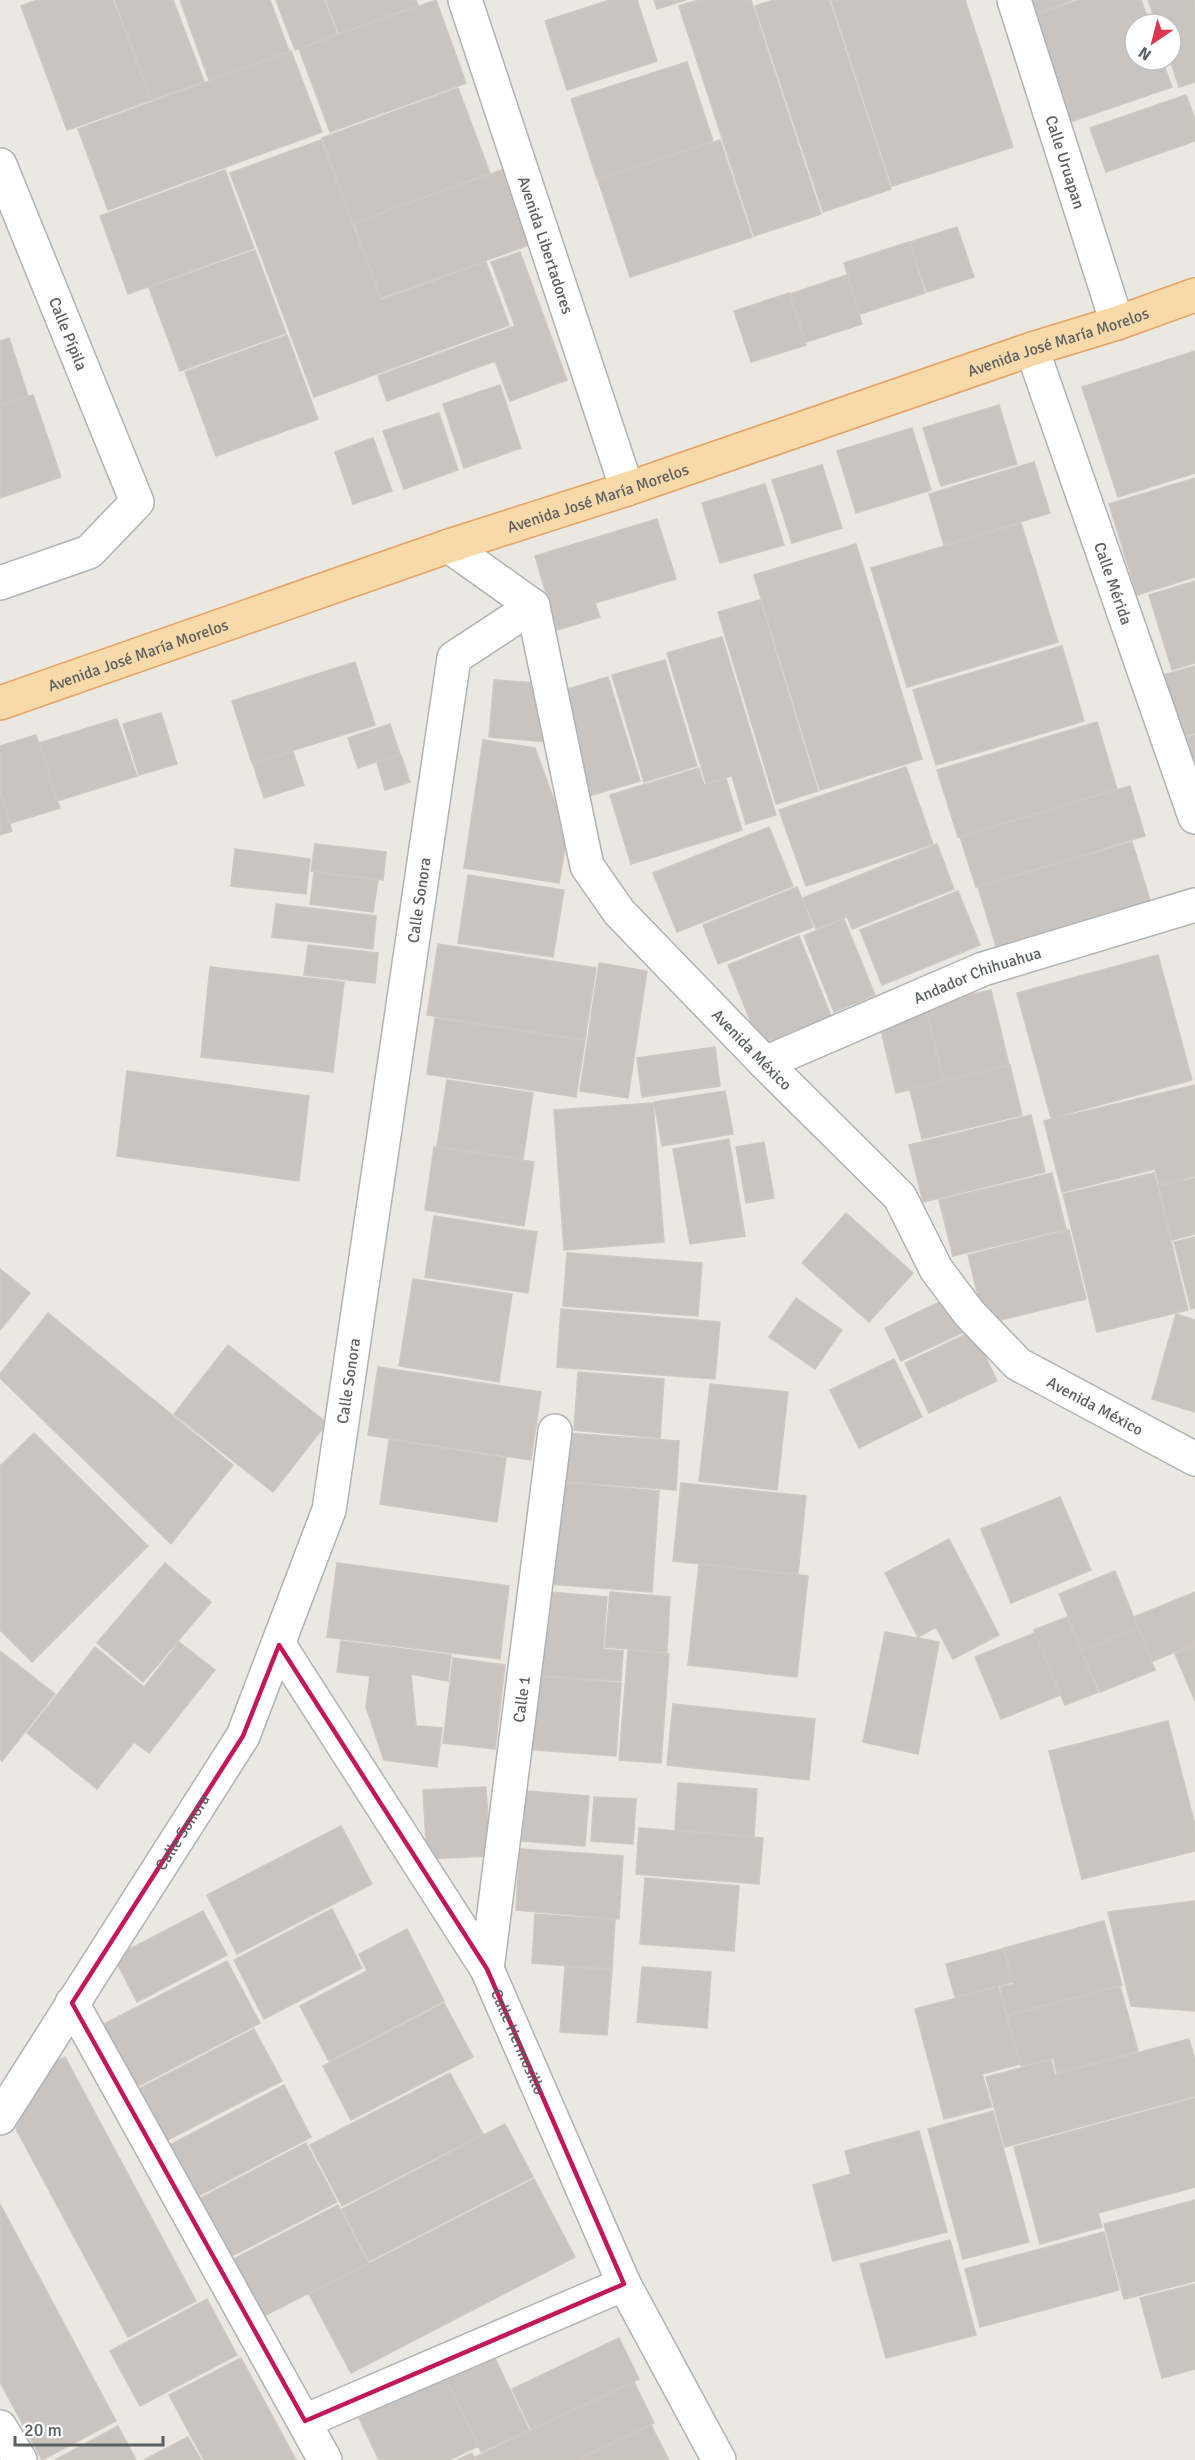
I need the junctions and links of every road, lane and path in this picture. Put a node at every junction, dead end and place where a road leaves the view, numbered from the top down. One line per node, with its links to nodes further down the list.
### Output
1 (465, 0): 7 (street, Avenida Libertadores)
2 (1014, 0): 5 (street, Calle Uruapan)
3 (0, 165): 9 (street, Calle Pípila)
4 (1195, 296): 5 (main road, Avenida José María Morelos)
5 (1117, 324): 6 (main road, Avenida José María Morelos)
6 (1032, 349): 7 (main road, Avenida José María Morelos); 12 (street, Calle Mérida)
7 (627, 489): 8 (main road, Avenida José María Morelos)
8 (449, 546): 10 (street); 11 (main road, Avenida José María Morelos)
9 (0, 583)
10 (533, 606): 14 (street, Avenida México); 17 (street, Calle Sonora)
11 (0, 703)
12 (1195, 817)
13 (1195, 905): 14 (street, Andador Chihuahua)
14 (765, 1063): 16 (street, Avenida México)
15 (555, 1431): 18 (street, Calle 1)
16 (1195, 1459)
17 (279, 1645): 18 (street, Calle Hermosillo); 19 (street, Calle Sonora)
18 (487, 1969): 21 (street, Calle Hermosillo)
19 (72, 2004): 20 (street, Calle Sonora); 22 (street)
20 (0, 2118)
21 (624, 2284): 22 (street); 26 (street, Calle Hermosillo)
22 (304, 2421): 25 (street)
23 (0, 2427): 24 (street)
24 (20, 2460)
25 (325, 2460)
26 (719, 2460)

